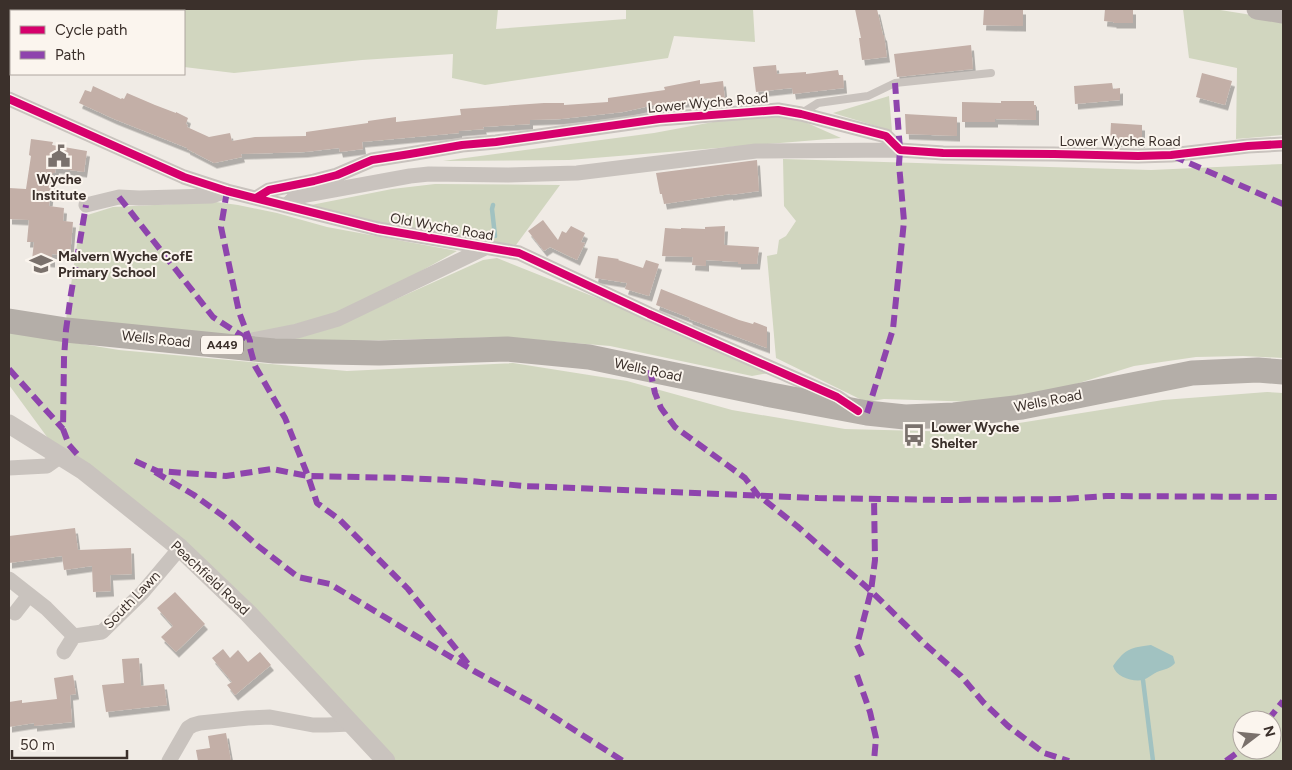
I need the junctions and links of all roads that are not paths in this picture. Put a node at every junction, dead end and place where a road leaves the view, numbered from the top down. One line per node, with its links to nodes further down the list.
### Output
1 (1258, 9): 2 (main road)
2 (1283, 13)
3 (990, 73): 5 (lane)
4 (9, 99): 8 (street, Old Wyche Road)
5 (800, 114): 7 (street, Lower Wyche Road); 9 (street, Lower Wyche Road)
6 (1283, 144): 7 (street, Lower Wyche Road)
7 (900, 150): 11 (street, Lower Wyche Road)
8 (226, 192): 9 (street, Old Wyche Road); 10 (street)
9 (256, 198): 11 (street, Old Wyche Road)
10 (86, 205)
11 (286, 206): 12 (street, Old Wyche Road)
12 (485, 248): 14 (street); 16 (street, Old Wyche Road)
13 (9, 321): 14 (highway, Wells Road / A449)
14 (226, 346): 16 (highway, Wells Road / A449)
15 (1283, 372): 16 (highway, Wells Road / A449)
16 (858, 411)
17 (9, 424): 18 (street, Peachfield Road)
18 (61, 456): 19 (street); 20 (street, Peachfield Road)
19 (9, 468)
20 (180, 548): 24 (street, South Lawn); 26 (street, Peachfield Road)
21 (9, 579): 22 (street)
22 (28, 595): 23 (street); 24 (street)
23 (15, 613)
24 (74, 636): 25 (street)
25 (64, 652)
26 (351, 724): 27 (street); 28 (street, Peachfield Road)
27 (169, 761)
28 (386, 761)

